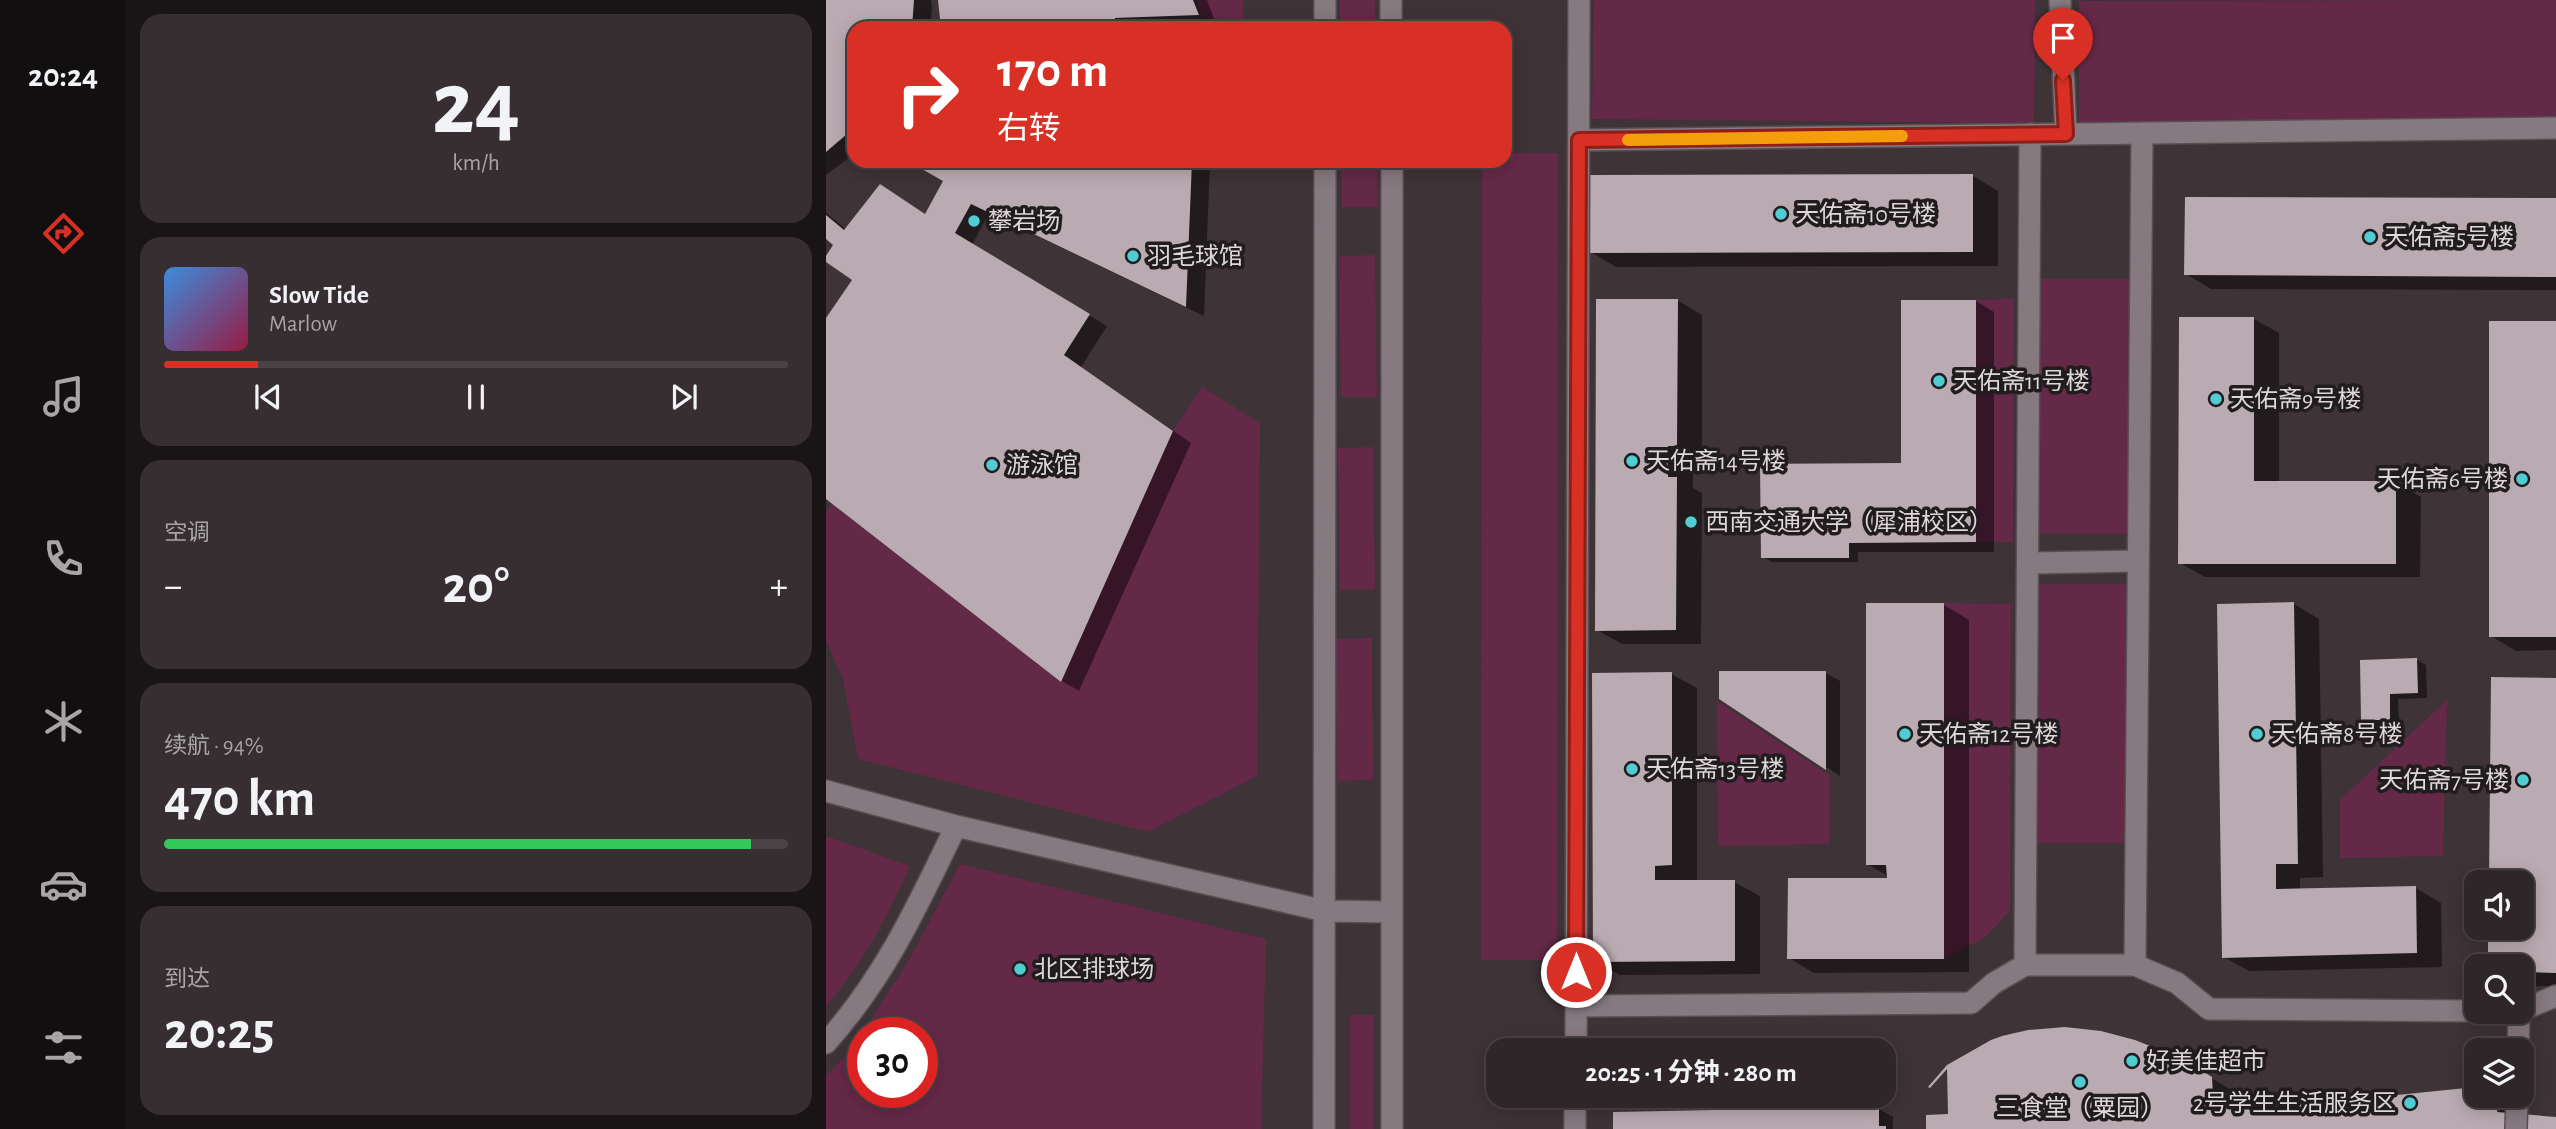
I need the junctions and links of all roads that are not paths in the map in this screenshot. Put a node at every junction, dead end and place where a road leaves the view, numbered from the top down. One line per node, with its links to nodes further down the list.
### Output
1 (1325, 0): 5 (street)
2 (1391, 0): 6 (street)
3 (1579, 0): 11 (street)
4 (2060, 0): 10 (street)
5 (1325, 21)
6 (1391, 21)
7 (2556, 128): 8 (street)
8 (2142, 133): 10 (street); 14 (street)
9 (2030, 134): 10 (street); 11 (street); 15 (street)
10 (2066, 134)
11 (1579, 140): 24 (street)
12 (1325, 168): 18 (street)
13 (1391, 168): 19 (street)
14 (2138, 561): 15 (street); 21 (street)
15 (2028, 563): 20 (street)
16 (826, 791): 17 (street)
17 (956, 826): 18 (street); 27 (street)
18 (1325, 911): 19 (street); 30 (street)
19 (1392, 912): 31 (street)
20 (2025, 965): 21 (street); 24 (street)
21 (2136, 965): 25 (street)
22 (2556, 996): 23 (street)
23 (2534, 1005)
24 (1576, 1006): 26 (street)
25 (2464, 1011)
26 (1576, 1038)
27 (826, 1043)
28 (1575, 1108): 32 (street)
29 (2517, 1108): 33 (street)
30 (1324, 1129)
31 (1392, 1129)
32 (1575, 1129)
33 (2516, 1129)

